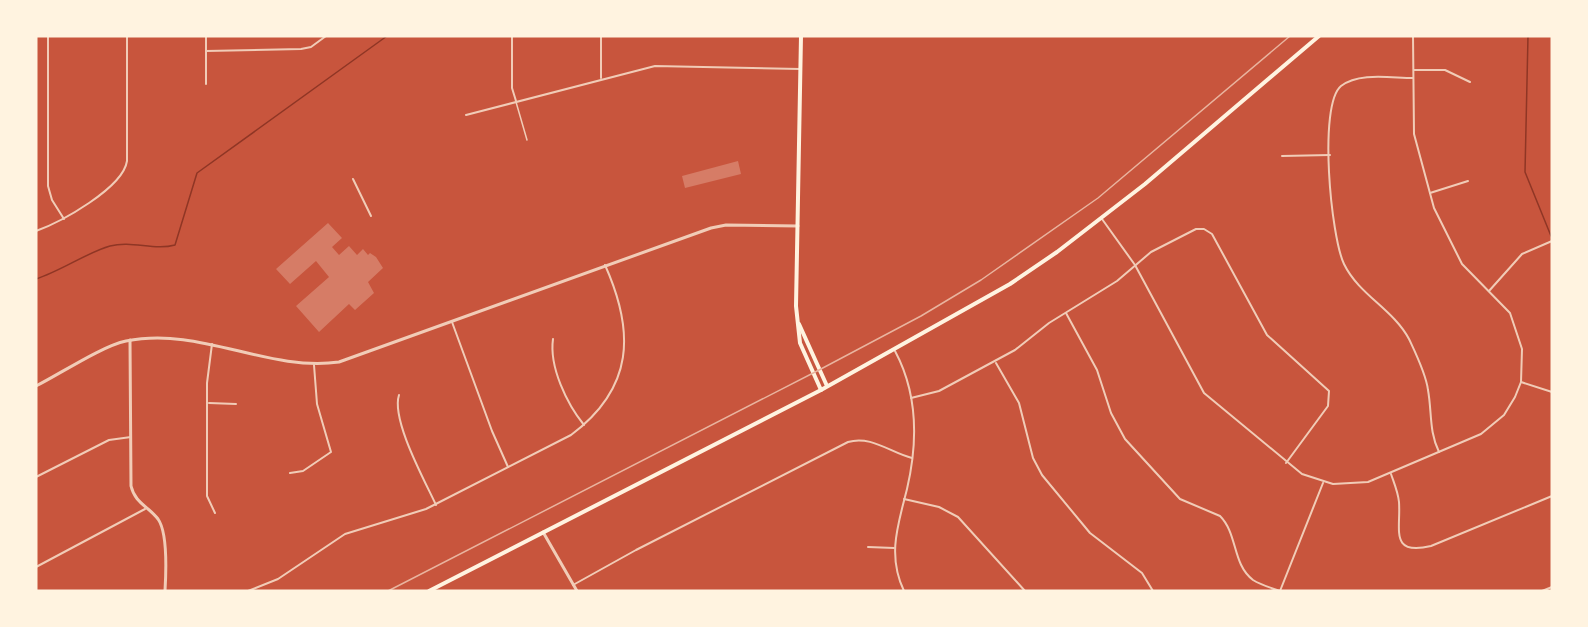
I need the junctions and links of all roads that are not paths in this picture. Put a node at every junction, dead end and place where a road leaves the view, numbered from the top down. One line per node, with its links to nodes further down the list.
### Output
1 (48, 36): 26 (street)
2 (127, 36): 26 (street)
3 (206, 36): 10 (street)
4 (326, 36): 10 (street)
5 (512, 36): 17 (street)
6 (601, 36): 14 (street)
7 (801, 36): 11 (main road)
8 (1319, 36): 27 (main road)
9 (1413, 36): 12 (street)
10 (206, 51): 16 (street)
11 (800, 69): 14 (street); 28 (main road)
12 (1414, 70): 13 (street); 15 (street)
13 (1414, 78): 20 (street); 24 (street)
14 (601, 79): 17 (street)
15 (1470, 82)
16 (206, 84)
17 (516, 101): 18 (street); 19 (lane)
18 (465, 115)
19 (527, 140)
20 (1330, 155): 21 (street); 54 (street)
21 (1282, 156)
22 (353, 179): 25 (street)
23 (1468, 181): 24 (street)
24 (1430, 193): 33 (street)
25 (371, 216)
26 (64, 219): 29 (street)
27 (1102, 219): 32 (street); 40 (main road)
28 (798, 226): 31 (street); 36 (main road)
29 (36, 231)
30 (1552, 241): 33 (street)
31 (605, 265): 35 (street); 52 (street)
32 (1135, 265): 34 (street); 56 (street); 56 (street)
33 (1490, 291): 43 (street)
34 (1066, 313): 41 (street); 80 (street)
35 (452, 321): 42 (street); 57 (street)
36 (798, 321): 45 (main road); 46 (main road)
37 (553, 339): 52 (street)
38 (130, 340): 39 (street); 44 (street); 53 (street)
39 (212, 344): 42 (street); 50 (street)
40 (895, 351): 45 (main road); 49 (street)
41 (995, 362): 49 (street); 79 (street)
42 (314, 365): 58 (street)
43 (1521, 382): 47 (street); 54 (street)
44 (36, 386)
45 (827, 386): 46 (main road)
46 (821, 390): 67 (main road)
47 (1552, 392)
48 (399, 395): 64 (street)
49 (911, 398): 55 (street)
50 (208, 403): 51 (street); 66 (street)
51 (236, 404)
52 (584, 425): 57 (street)
53 (131, 437): 60 (street); 65 (street)
54 (1439, 452): 59 (street)
55 (912, 458): 63 (street); 71 (street)
56 (1286, 463): 61 (street)
57 (508, 467): 64 (street)
58 (290, 473)
59 (1391, 474): 61 (street); 62 (street)
60 (36, 477)
61 (1323, 483): 80 (street)
62 (1552, 496)
63 (904, 499): 69 (street); 78 (street)
64 (436, 505): 74 (street)
65 (145, 508): 70 (street); 73 (street)
66 (215, 513)
67 (543, 532): 71 (street); 75 (main road)
68 (868, 547): 69 (street)
69 (894, 548): 77 (street)
70 (36, 567)
71 (573, 585): 76 (street)
72 (1552, 587): 81 (street)
73 (165, 591)
74 (248, 591)
75 (429, 591)
76 (577, 591)
77 (904, 591)
78 (1025, 591)
79 (1153, 591)
80 (1280, 591)
81 (1542, 591)

